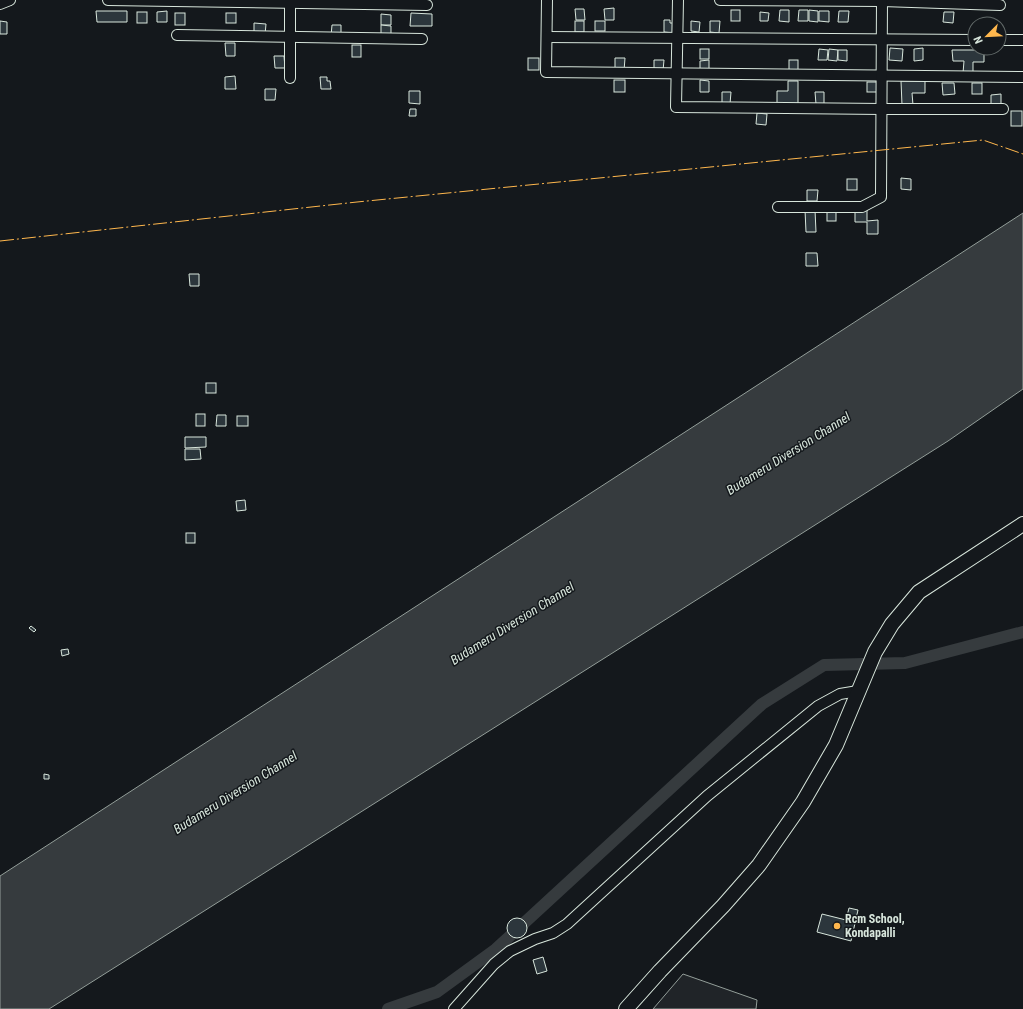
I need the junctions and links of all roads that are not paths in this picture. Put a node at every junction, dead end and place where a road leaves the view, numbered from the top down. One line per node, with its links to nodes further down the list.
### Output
1 (10, 0): 8 (street)
2 (108, 0): 6 (street)
3 (547, 0): 13 (street)
4 (678, 0): 14 (street)
5 (720, 0): 7 (street)
6 (290, 1): 9 (street); 12 (street)
7 (882, 1): 10 (street); 16 (street)
8 (0, 4)
9 (427, 5)
10 (1000, 5)
11 (177, 35): 12 (street)
12 (290, 37): 15 (street); 23 (street)
13 (547, 37): 14 (street); 20 (street)
14 (677, 38): 16 (street); 20 (street)
15 (422, 39)
16 (882, 39): 17 (street); 21 (street)
17 (967, 40)
18 (1007, 40): 19 (street)
19 (1023, 40)
20 (676, 73): 21 (street); 24 (street)
21 (882, 75): 22 (street); 24 (street)
22 (1023, 76)
23 (290, 78)
24 (882, 109): 25 (street); 26 (street)
25 (1003, 109)
26 (778, 207)
27 (1023, 524): 28 (main road)
28 (858, 691): 29 (street); 30 (main road)
29 (454, 1009)
30 (626, 1009)

